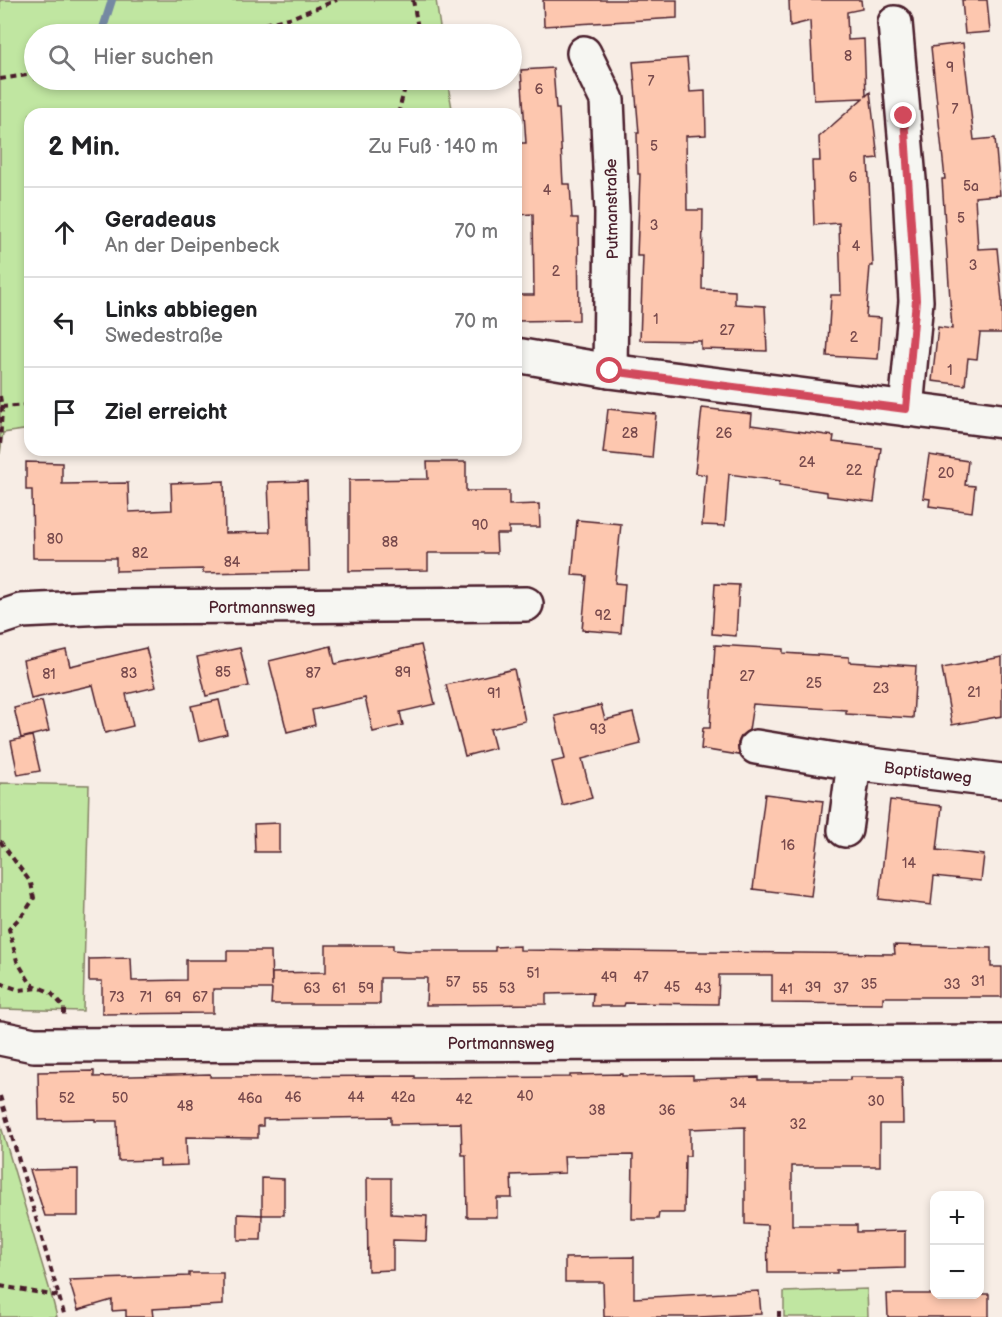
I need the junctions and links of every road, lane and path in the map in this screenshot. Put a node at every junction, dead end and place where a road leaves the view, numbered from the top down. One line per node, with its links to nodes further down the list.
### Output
1 (337, 0): 4 (path)
2 (413, 0): 5 (path)
3 (895, 23): 16 (street)
4 (265, 24)
5 (417, 24)
6 (585, 53): 12 (street, Putmanstraße)
7 (24, 75): 8 (path)
8 (0, 79)
9 (404, 90): 10 (path)
10 (400, 108)
11 (522, 356): 12 (street)
12 (610, 371): 16 (street)
13 (0, 396): 15 (path)
14 (24, 405): 15 (path)
15 (1, 407): 18 (path)
16 (906, 409): 17 (street)
17 (1002, 421)
18 (0, 445)
19 (526, 604): 20 (street, Portmannsweg)
20 (0, 618)
21 (756, 747): 22 (street, Baptistaweg)
22 (854, 763): 23 (street, Baptistaweg); 24 (street)
23 (1002, 781)
24 (845, 830)
25 (0, 841): 27 (path)
26 (0, 984): 27 (path)
27 (41, 988): 30 (path)
28 (0, 1038): 30 (street, Portmannsweg)
29 (1002, 1042): 30 (street, Portmannsweg)
30 (64, 1045)
31 (0, 1096): 33 (path)
32 (0, 1286): 33 (path)
33 (59, 1296): 35 (path)
34 (779, 1311): 36 (path)
35 (65, 1317)
36 (779, 1317)

